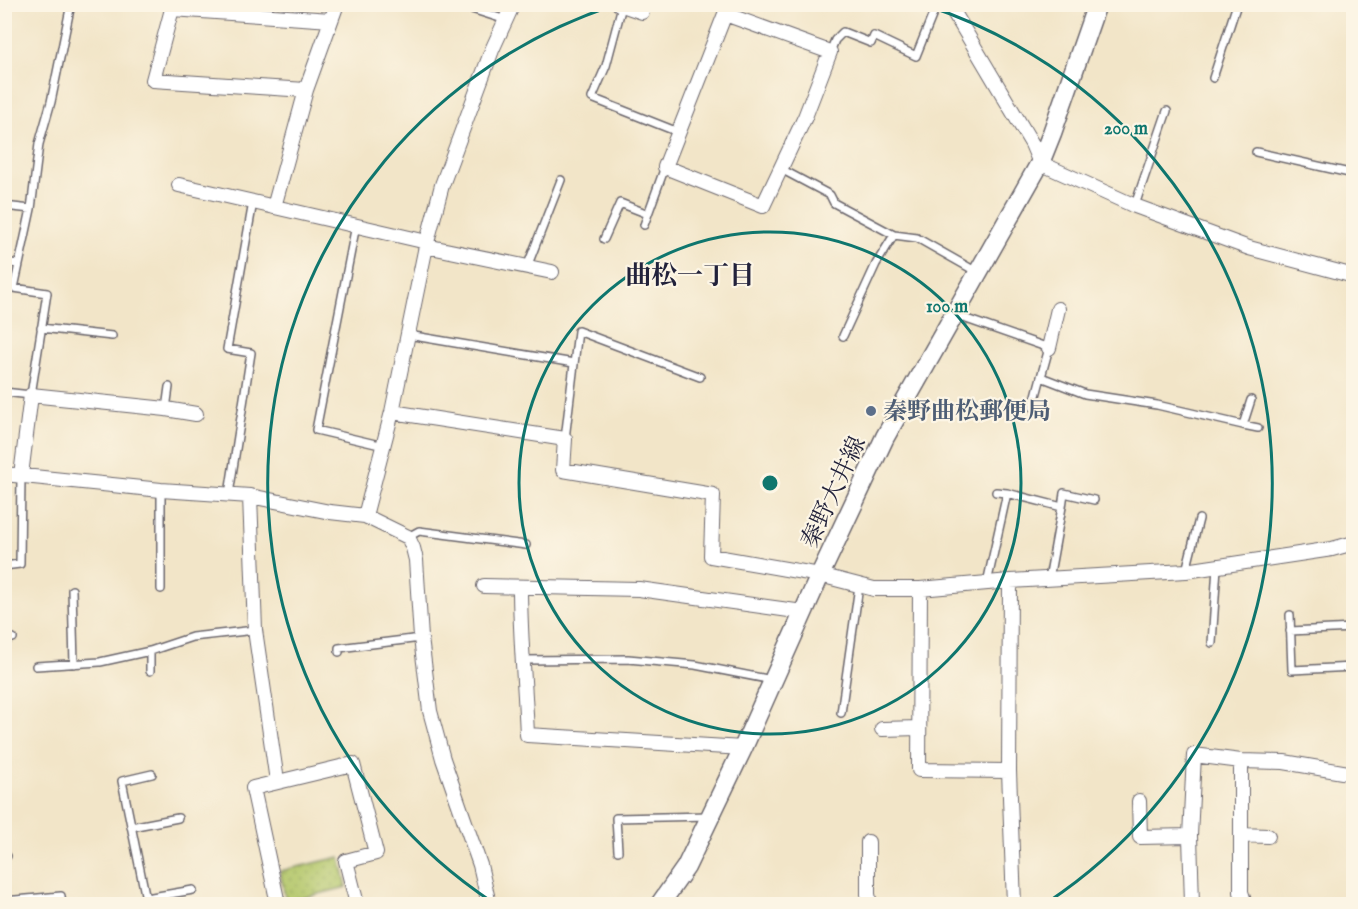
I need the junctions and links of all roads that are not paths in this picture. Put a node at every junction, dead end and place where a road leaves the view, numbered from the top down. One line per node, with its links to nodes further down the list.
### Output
1 (71, 4): 29 (lane)
2 (337, 4): 11 (street)
3 (456, 4): 12 (lane)
4 (513, 4): 12 (street)
5 (937, 4): 13 (lane)
6 (949, 4): 19 (street)
7 (1096, 4): 19 (main road, 秦野大井線)
8 (1238, 4): 14 (lane)
9 (620, 5): 10 (street); 17 (lane)
10 (642, 12)
11 (331, 20): 15 (street); 15 (street)
12 (506, 20): 35 (street)
13 (830, 52): 17 (street); 21 (street)
14 (1213, 78)
15 (306, 90): 28 (street)
16 (1167, 111): 27 (lane)
17 (678, 132): 20 (street)
18 (1256, 152): 22 (lane)
19 (1040, 163): 27 (street); 40 (main road, 秦野大井線)
20 (665, 168): 21 (street); 30 (lane)
21 (781, 169): 33 (lane)
22 (1353, 174)
23 (561, 180): 38 (lane)
24 (179, 185): 25 (street)
25 (253, 202): 28 (street); 69 (lane)
26 (4, 206): 29 (lane)
27 (1135, 206): 41 (street)
28 (274, 207): 31 (street)
29 (31, 209): 37 (lane)
30 (648, 214): 32 (lane); 34 (lane)
31 (356, 225): 35 (street); 63 (lane)
32 (644, 225)
33 (894, 235): 40 (lane); 47 (lane)
34 (604, 238)
35 (426, 244): 38 (street); 45 (street)
36 (4, 262): 37 (lane)
37 (18, 264): 44 (lane)
38 (527, 267): 39 (street)
39 (552, 272)
40 (977, 272): 43 (main road, 秦野大井線)
41 (1353, 276)
42 (1059, 309): 48 (street)
43 (953, 314): 48 (lane); 81 (main road, 秦野大井線)
44 (41, 328): 46 (lane); 54 (lane)
45 (408, 335): 49 (lane); 58 (street)
46 (112, 336)
47 (843, 336)
48 (1049, 348): 51 (lane)
49 (574, 363): 50 (lane); 62 (lane)
50 (700, 377)
51 (1041, 377): 56 (lane); 60 (lane)
52 (170, 387): 57 (lane)
53 (4, 392): 54 (lane)
54 (31, 395): 57 (street); 65 (street)
55 (1251, 400): 60 (lane)
56 (1033, 407)
57 (166, 409): 59 (street)
58 (392, 412): 62 (street); 63 (street)
59 (196, 414)
60 (1244, 425): 61 (lane)
61 (1258, 428)
62 (564, 439): 81 (street)
63 (384, 446): 73 (street)
64 (4, 474): 65 (street)
65 (21, 475): 66 (street); 78 (lane)
66 (161, 490): 69 (street); 88 (lane)
67 (996, 492): 68 (lane)
68 (1007, 493): 72 (lane); 84 (lane)
69 (229, 494): 70 (street)
70 (250, 496): 73 (street); 94 (street)
71 (1094, 500): 72 (lane)
72 (1062, 507): 82 (lane)
73 (365, 516): 75 (street)
74 (1199, 519): 80 (lane)
75 (408, 537): 77 (lane); 96 (street)
76 (1353, 543): 79 (street)
77 (526, 545)
78 (4, 566)
79 (1217, 567): 80 (street); 97 (lane)
80 (1186, 571): 82 (street)
81 (820, 576): 86 (street); 91 (main road, 秦野大井線)
82 (1049, 579): 83 (street)
83 (1011, 581): 84 (street); 111 (street)
84 (987, 583): 89 (street)
85 (483, 586): 87 (street)
86 (859, 586): 89 (street); 106 (lane)
87 (520, 587): 91 (street); 100 (street)
88 (161, 589)
89 (920, 589): 108 (street)
90 (72, 590): 101 (lane)
91 (803, 612): 105 (main road, 秦野大井線)
92 (1290, 615): 95 (lane)
93 (1353, 628): 95 (lane)
94 (255, 630): 98 (lane); 114 (street)
95 (1290, 631): 103 (lane)
96 (421, 639): 99 (lane); 130 (street)
97 (1212, 643)
98 (150, 651): 101 (lane); 104 (lane)
99 (339, 652)
100 (524, 660): 105 (lane); 109 (street)
101 (74, 664): 102 (lane)
102 (36, 666)
103 (1353, 667)
104 (150, 671)
105 (773, 681): 109 (main road, 秦野大井線)
106 (841, 713)
107 (882, 729): 108 (street)
108 (919, 729): 111 (street)
109 (743, 748): 116 (main road, 秦野大井線)
110 (1241, 761): 113 (street); 119 (street); 120 (street)
111 (1009, 771): 133 (street)
112 (152, 774): 118 (lane)
113 (1353, 774)
114 (277, 781): 128 (street); 129 (street)
115 (1139, 801): 120 (street)
116 (711, 816): 123 (lane); 131 (main road, 秦野大井線)
117 (178, 818): 118 (lane)
118 (131, 827): 126 (lane)
119 (1240, 835): 121 (street); 135 (street)
120 (1190, 836): 134 (street)
121 (1268, 836)
122 (868, 842): 132 (street)
123 (618, 851)
124 (193, 890): 126 (lane)
125 (4, 901): 127 (lane)
126 (147, 901)
127 (62, 904)
128 (278, 904)
129 (357, 904)
130 (489, 904)
131 (660, 904)
132 (870, 904)
133 (1014, 904)
134 (1192, 904)
135 (1245, 904)

